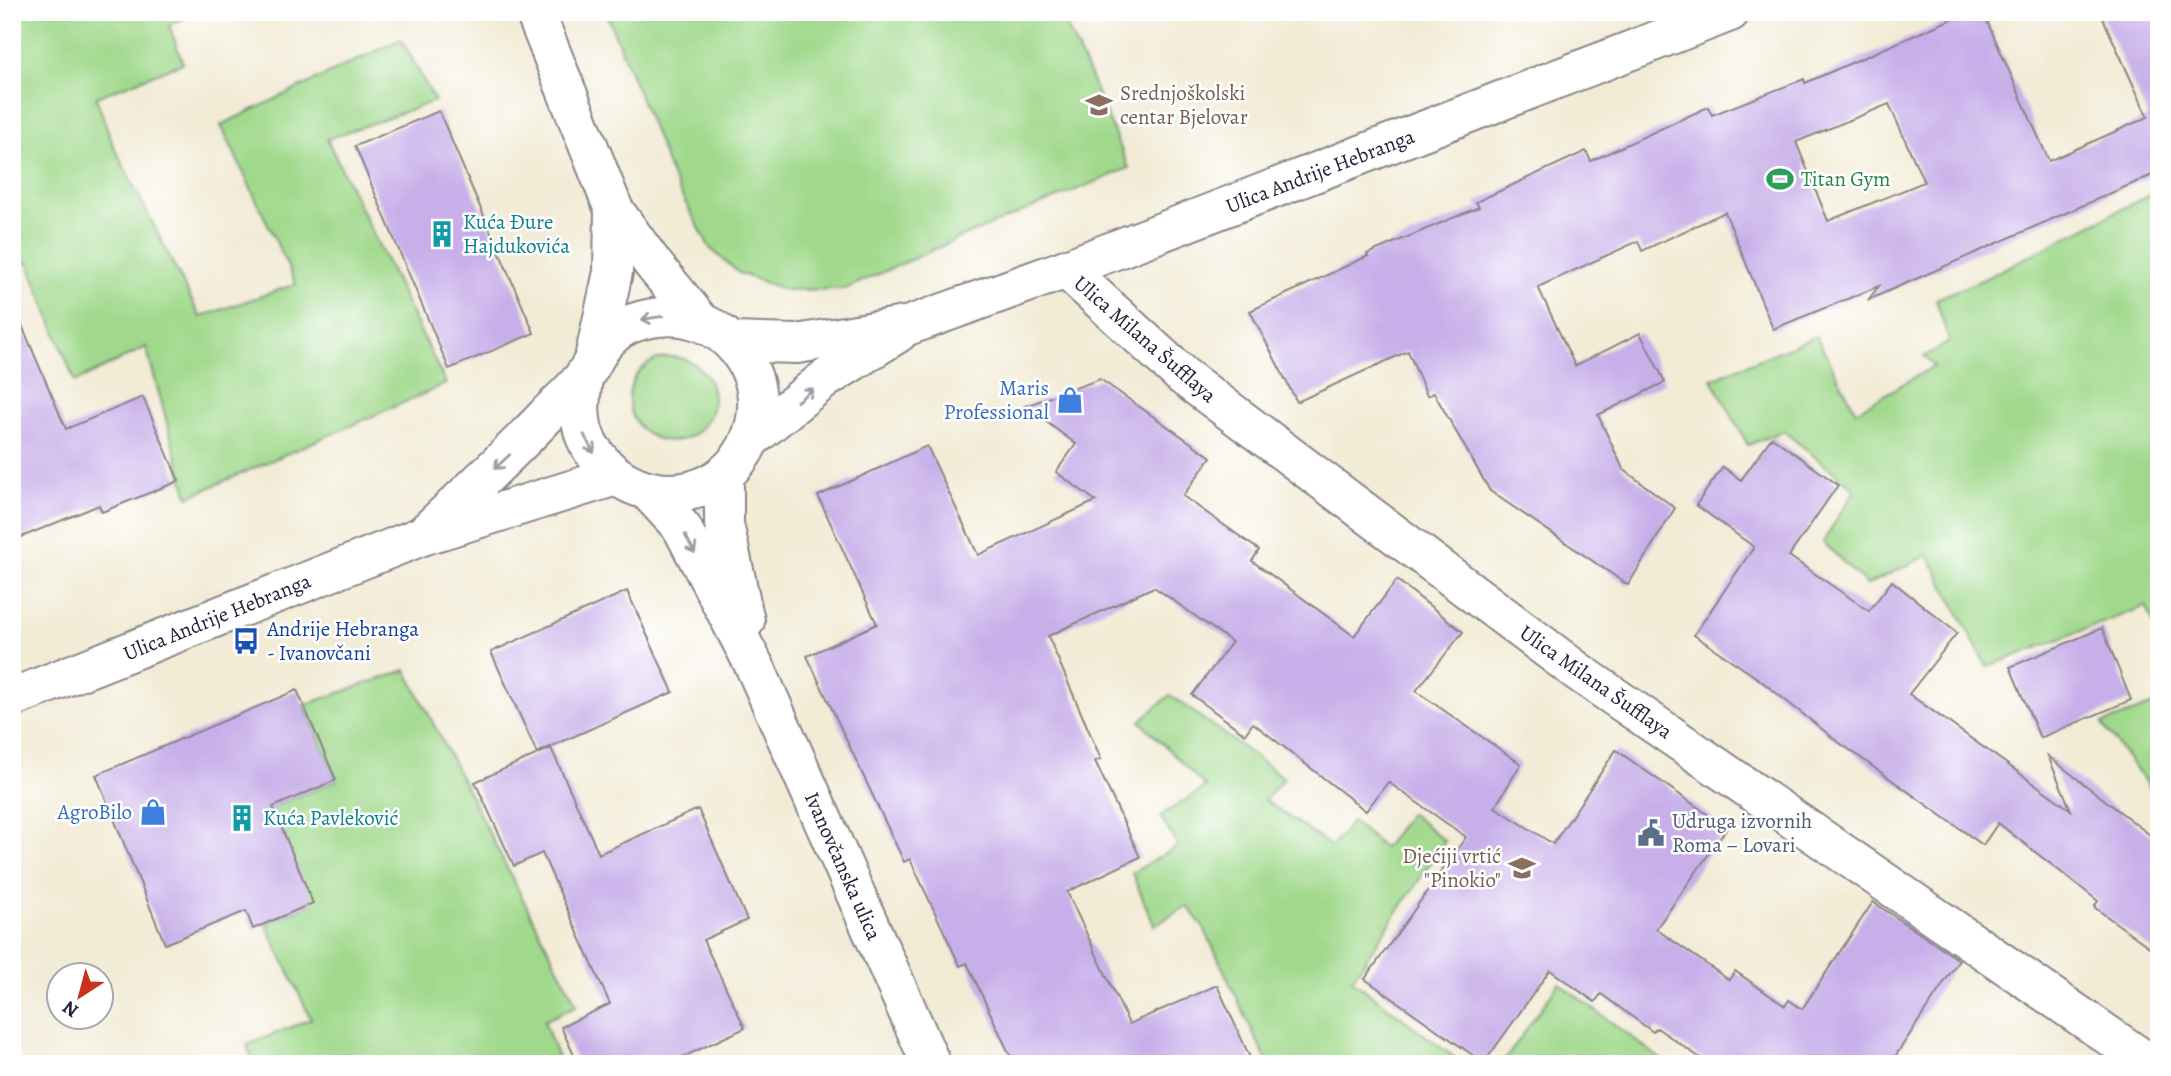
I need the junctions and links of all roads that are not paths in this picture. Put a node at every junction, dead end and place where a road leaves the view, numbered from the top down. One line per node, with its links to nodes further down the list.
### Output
1 (535, 12): 3 (street)
2 (1730, 12): 4 (street, Ulica Andrije Hebranga)
3 (614, 210): 5 (street); 8 (street)
4 (1066, 269): 6 (street, Ulica Andrije Hebranga); 16 (street, Ulica Milana Šufflaya)
5 (700, 321): 7 (street, Ulica Andrije Hebranga); 8 (street, Ulica Andrije Hebranga, one-way to 8)
6 (910, 325): 7 (street, Ulica Andrije Hebranga); 9 (street, Ulica Andrije Hebranga, one-way to 6)
7 (732, 342): 9 (street, Ulica Andrije Hebranga)
8 (589, 366): 11 (street, one-way to 11); 12 (street, Ulica Andrije Hebranga, one-way to 12)
9 (752, 438): 10 (street, Ulica Andrije Hebranga)
10 (724, 474): 11 (street, Ulica Andrije Hebranga); 13 (street, Ivanovčanska ulica)
11 (632, 483): 12 (street, Ulica Andrije Hebranga); 13 (street, Ivanovčanska ulica, one-way to 13)
12 (422, 536): 14 (street, Ulica Andrije Hebranga)
13 (755, 667): 15 (street, Ivanovčanska ulica)
14 (12, 698)
15 (931, 1064)
16 (2150, 1064)

